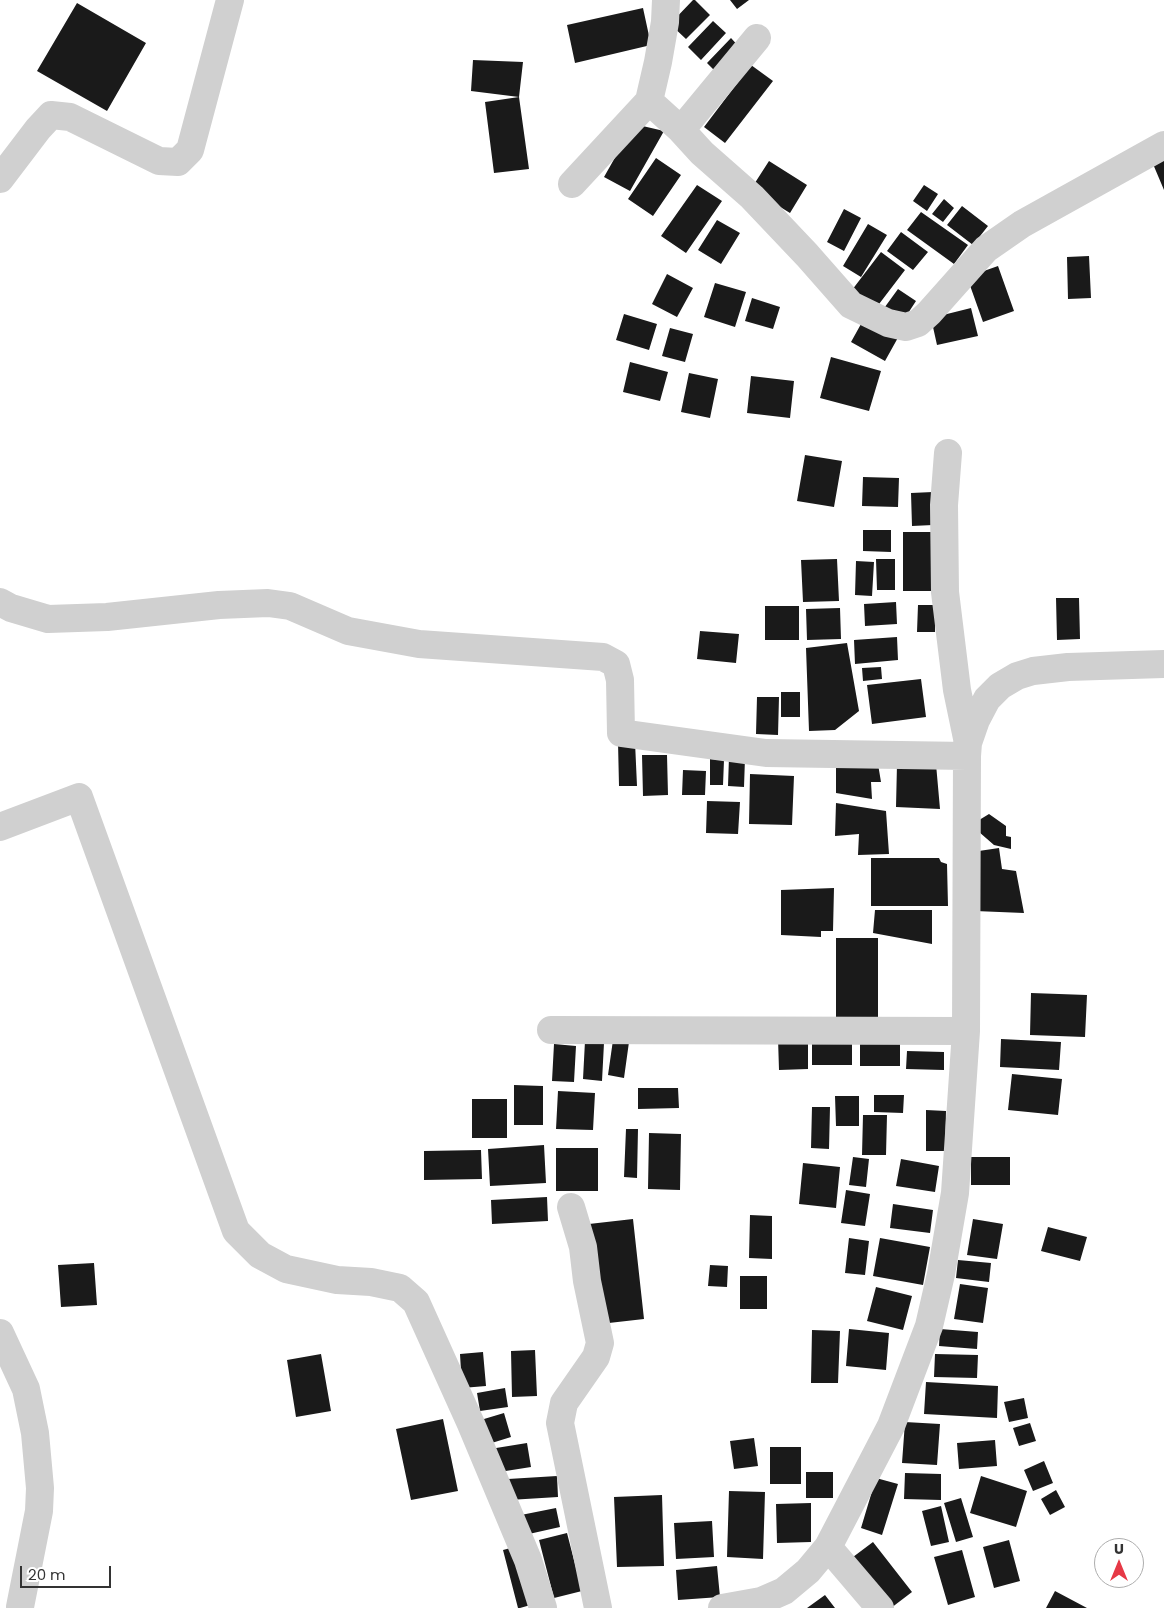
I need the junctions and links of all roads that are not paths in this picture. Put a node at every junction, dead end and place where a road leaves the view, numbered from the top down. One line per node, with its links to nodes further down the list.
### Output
1 (230, 0): 7 (street)
2 (666, 0): 4 (street)
3 (758, 38): 5 (street)
4 (649, 101): 5 (street); 8 (street)
5 (681, 130): 6 (street)
6 (1164, 145)
7 (0, 179)
8 (572, 184)
9 (948, 453): 12 (street)
10 (0, 602): 12 (street)
11 (1164, 664): 12 (street)
12 (967, 749): 15 (street)
13 (0, 828): 21 (street)
14 (551, 1030): 15 (street)
15 (966, 1031): 18 (street)
16 (571, 1206): 22 (street)
17 (0, 1333): 20 (street)
18 (828, 1547): 23 (street); 24 (street)
19 (0, 1602): 20 (street)
20 (21, 1608)
21 (543, 1608)
22 (598, 1608)
23 (722, 1608)
24 (880, 1608)

